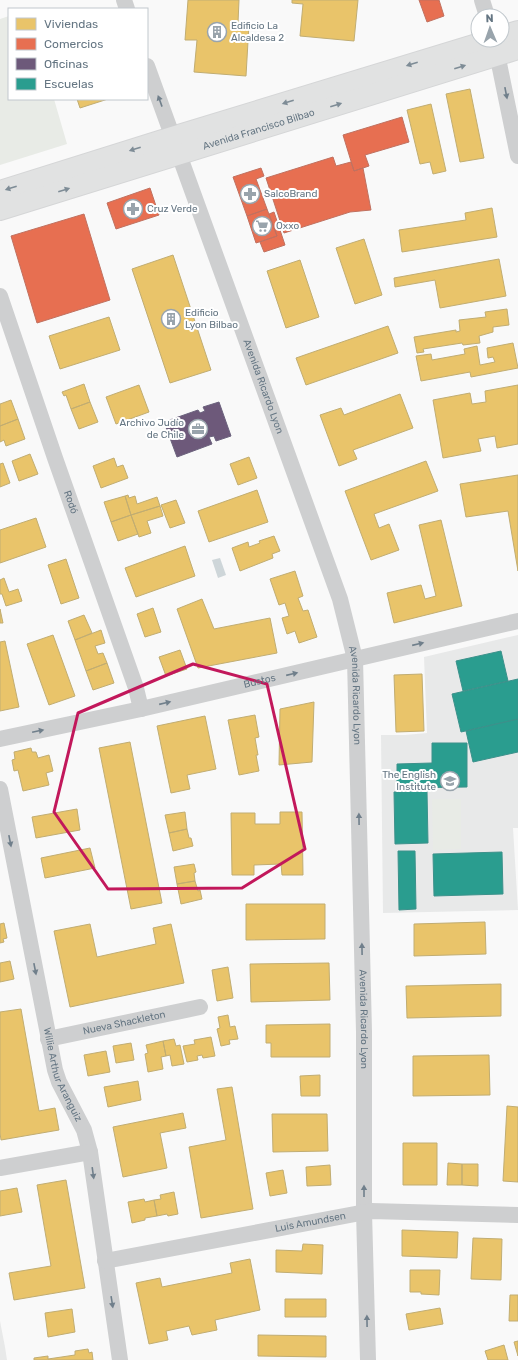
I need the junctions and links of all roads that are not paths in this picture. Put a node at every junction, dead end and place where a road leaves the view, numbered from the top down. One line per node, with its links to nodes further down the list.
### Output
1 (484, 48): 4 (main road, Avenida Francisco Bilbao)
2 (495, 48): 5 (street, one-way to 5)
3 (148, 69): 4 (street, Avenida Ricardo Lyon, one-way to 3)
4 (175, 145): 6 (main road, Avenida Francisco Bilbao, one-way to 6); 7 (main road, Avenida Francisco Bilbao, one-way to 4); 10 (street, Avenida Ricardo Lyon)
5 (518, 156)
6 (0, 191)
7 (0, 210)
8 (0, 296): 11 (street, Rodó)
9 (518, 621): 10 (street, Bustos, one-way to 9)
10 (355, 659): 11 (street, Bustos, one-way to 10); 18 (street, Avenida Ricardo Lyon, one-way to 10)
11 (141, 709): 12 (street, Bustos, one-way to 11)
12 (0, 739)
13 (0, 789): 15 (street, Willie Arthur Aranguiz, one-way to 15)
14 (200, 1007): 15 (street, Nueva Shackleton)
15 (48, 1039): 16 (street, Willie Arthur Aranguiz)
16 (90, 1152): 17 (street); 20 (street, Willie Arthur Aranguiz, one-way to 20)
17 (0, 1168)
18 (364, 1212): 19 (street, Luis Amundsen); 20 (street, Luis Amundsen); 22 (street, Avenida Ricardo Lyon, one-way to 18)
19 (518, 1215)
20 (105, 1261): 21 (street, Willie Arthur Aranguiz, one-way to 21)
21 (120, 1360)
22 (368, 1360)

